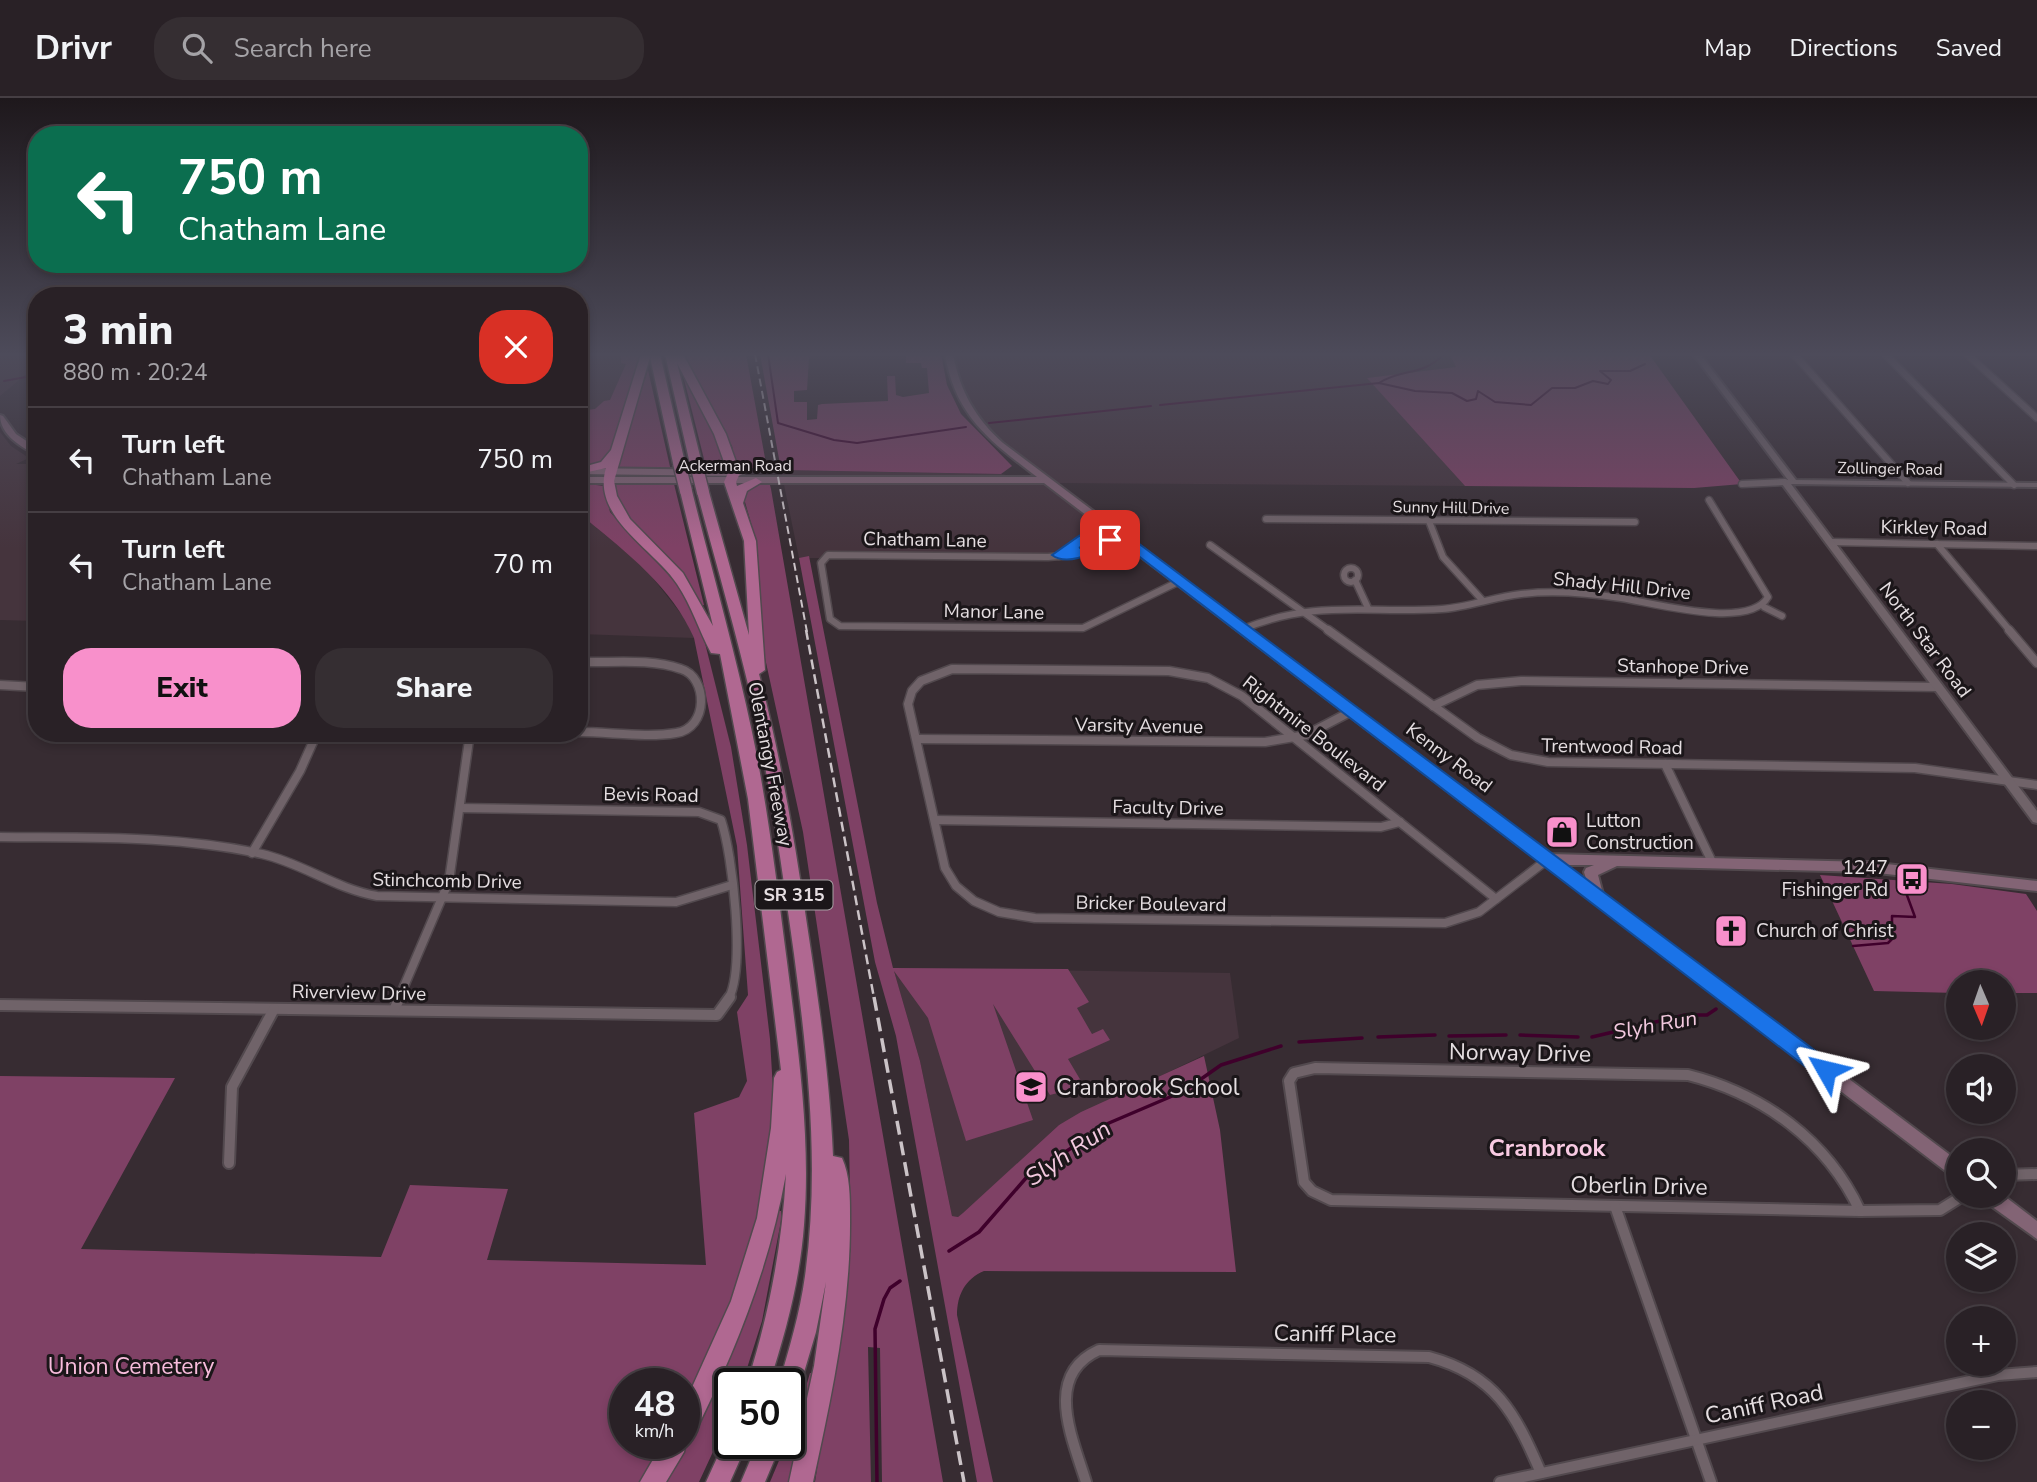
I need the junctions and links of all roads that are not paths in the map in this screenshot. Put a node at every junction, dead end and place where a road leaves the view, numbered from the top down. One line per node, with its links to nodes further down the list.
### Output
1 (0, 418): 10 (main road)
2 (626, 419): 11 (highway)
3 (669, 419): 54 (highway, Olentangy Freeway / SR 315, bridge)
4 (685, 419): 53 (highway, Olentangy Freeway / SR 315, bridge)
5 (712, 419): 16 (highway)
6 (973, 419): 12 (main road, Kenny Road)
7 (1743, 419): 20 (street, North Star Road)
8 (1851, 419): 22 (street)
9 (1949, 419): 24 (street)
10 (28, 446)
11 (616, 451): 13 (highway); 15 (highway)
12 (1017, 457): 18 (main road); 19 (main road, Kenny Road)
13 (588, 471)
14 (588, 475): 15 (main road, Ackerman Road)
15 (610, 476): 16 (main road, Ackerman Road); 54 (highway)
16 (732, 478): 17 (main road, Ackerman Road); 21 (main road, Ackerman Road); 27 (highway)
17 (890, 479): 18 (main road, Ackerman Road); 21 (main road, Ackerman Road)
18 (985, 480): 19 (main road, Ackerman Road)
19 (1046, 480): 31 (main road, Kenny Road)
20 (1789, 481): 22 (street, Zollinger Road); 23 (street, Zollinger Road); 33 (street, North Star Road)
21 (756, 482): 27 (highway)
22 (1908, 483): 24 (street, Zollinger Road)
23 (1742, 484)
24 (2014, 485): 25 (street, Zollinger Road)
25 (2037, 485)
26 (1709, 500): 42 (street)
27 (738, 501): 53 (highway)
28 (1266, 519): 29 (street, Sunny Hill Drive)
29 (1429, 521): 30 (street, Sunny Hill Drive); 41 (street)
30 (1635, 522)
31 (1109, 528): 32 (main road, Kenny Road); 37 (street)
32 (1120, 536): 37 (street, Chatham Lane); 38 (main road, Kenny Road)
33 (1831, 542): 34 (street, Kirkley Road); 52 (street, North Star Road)
34 (1937, 544): 36 (street, Kirkley Road); 48 (street)
35 (1210, 545): 44 (street, Trentwood Road)
36 (2037, 546)
37 (1059, 555): 40 (street, Chatham Lane)
38 (1180, 580): 40 (street, Manor Lane); 46 (main road, Kenny Road)
39 (1355, 580): 43 (street)
40 (826, 589)
41 (1483, 601): 42 (street, Shady Hill Drive); 43 (street, Shady Hill Drive)
42 (1764, 607): 45 (street)
43 (1368, 608): 44 (street, Shady Hill Drive)
44 (1298, 609): 46 (street, Shady Hill Drive); 55 (street, Trentwood Road)
45 (1782, 616)
46 (1244, 629): 56 (main road, Kenny Road)
47 (588, 662): 57 (street)
48 (2037, 663)
49 (918, 684): 58 (street, Rightmire Boulevard); 59 (street, Bricker Boulevard)
50 (0, 685): 51 (street)
51 (28, 687)
52 (1938, 687): 55 (street, Stanhope Drive); 63 (street, North Star Road)
53 (758, 697): 84 (highway, Olentangy Freeway / SR 315)
54 (738, 701): 81 (highway, Olentangy Freeway / SR 315)
55 (1433, 706): 62 (street, Trentwood Road)
56 (1352, 711): 58 (street, Varsity Avenue); 71 (main road, Kenny Road)
57 (588, 732)
58 (1295, 738): 59 (street, Varsity Avenue); 68 (street, Rightmire Boulevard)
59 (918, 739): 67 (street, Bricker Boulevard)
60 (313, 742): 70 (street)
61 (469, 742): 65 (street)
62 (1665, 764): 63 (street, Trentwood Road); 73 (street)
63 (2007, 780): 64 (street, Trentwood Road); 66 (street, North Star Road)
64 (2037, 785)
65 (460, 808): 74 (street, Bevis Road); 77 (street)
66 (2037, 819)
67 (935, 820): 68 (street, Faculty Drive); 78 (street, Bricker Boulevard)
68 (1400, 822): 78 (street, Rightmire Boulevard)
69 (0, 837): 70 (street, Stinchcomb Drive)
70 (252, 853): 77 (street, Stinchcomb Drive)
71 (1548, 859): 72 (main road); 76 (main road, Kenny Road); 78 (street, Bricker Boulevard)
72 (1628, 860): 73 (main road); 76 (main road)
73 (1712, 862): 75 (main road)
74 (732, 885): 77 (street, Stinchcomb Drive); 83 (street, Bevis Road)
75 (2037, 886)
76 (1597, 897): 85 (main road, Kenny Road)
77 (444, 898): 82 (street)
78 (1496, 899)
79 (0, 1005): 80 (street, Riverview Drive)
80 (274, 1009): 82 (street, Riverview Drive); 86 (street)
81 (784, 1009): 95 (highway, Olentangy Freeway / SR 315); 98 (highway)
82 (394, 1010): 83 (street, Riverview Drive)
83 (717, 1015)
84 (821, 1094): 96 (highway, Olentangy Freeway / SR 315); 107 (highway)
85 (1946, 1162)
86 (229, 1163)
87 (2037, 1174): 88 (street)
88 (2016, 1175)
89 (1312, 1191): 90 (street, Oberlin Drive); 93 (street, Norway Drive)
90 (1615, 1206): 93 (street, Oberlin Drive); 99 (street)
91 (1946, 1206): 93 (street, Oberlin Drive)
92 (2007, 1208): 94 (main road)
93 (1860, 1211)
94 (2037, 1231)
95 (763, 1368)
96 (794, 1368)
97 (2037, 1372): 99 (street, Caniff Road)
98 (700, 1398)
99 (1695, 1440): 103 (street, Caniff Road); 110 (street)
100 (667, 1459): 104 (highway)
101 (728, 1459): 105 (highway)
102 (763, 1459): 106 (highway)
103 (1541, 1473): 108 (street, Caniff Place); 109 (street, Caniff Road)
104 (652, 1482)
105 (718, 1482)
106 (753, 1482)
107 (801, 1482)
108 (1086, 1482)
109 (1500, 1482)
110 (1711, 1482)

